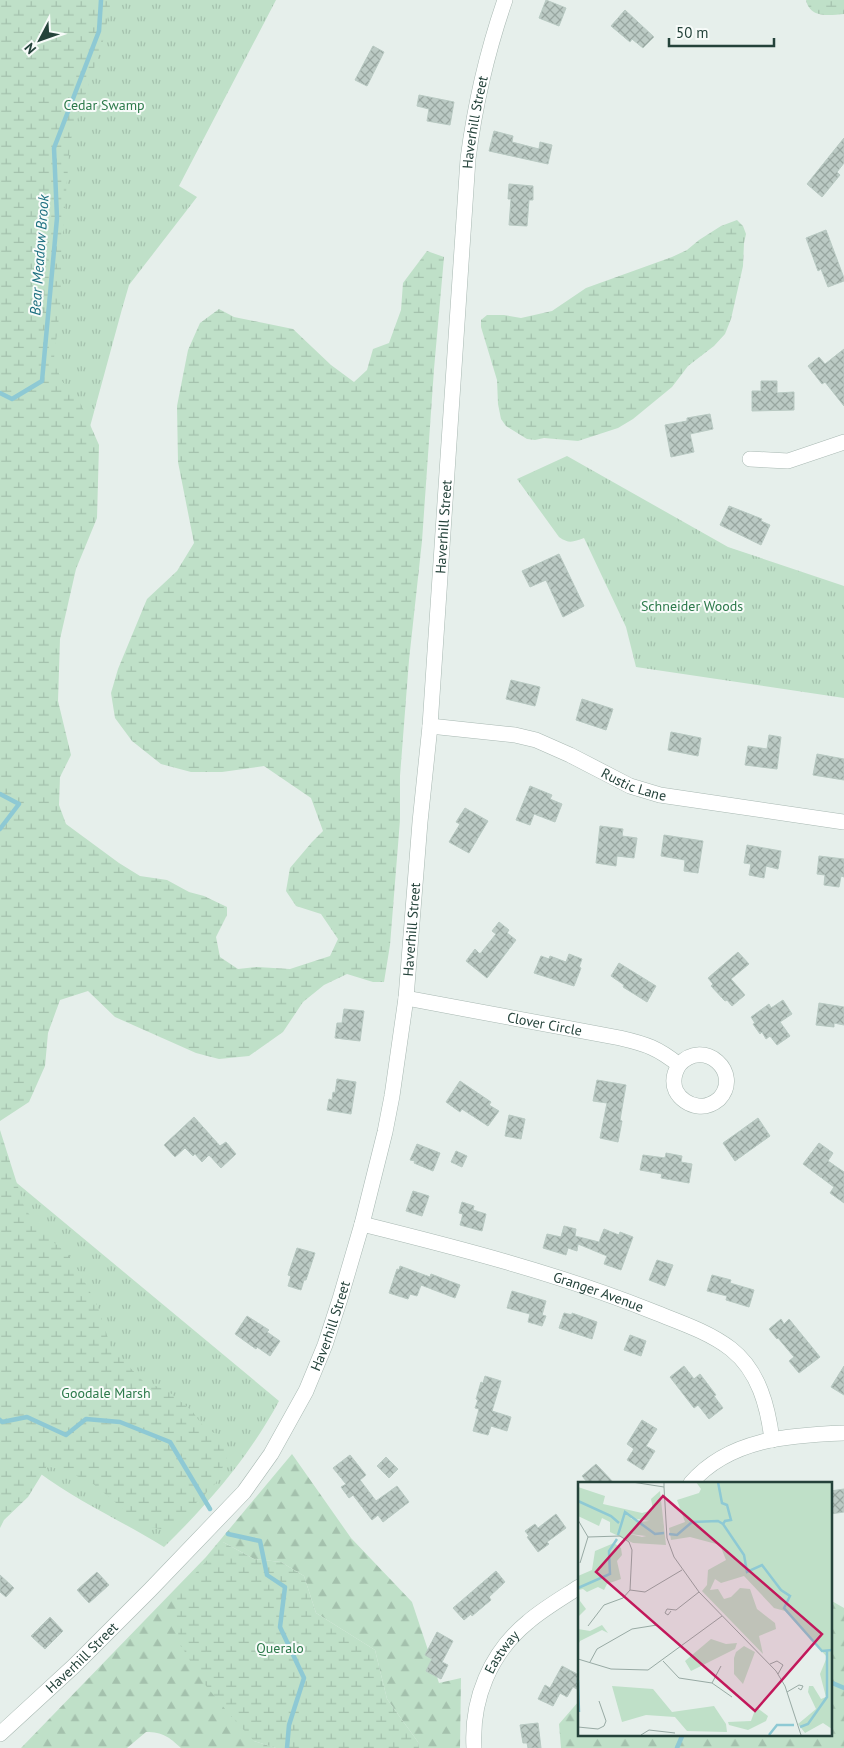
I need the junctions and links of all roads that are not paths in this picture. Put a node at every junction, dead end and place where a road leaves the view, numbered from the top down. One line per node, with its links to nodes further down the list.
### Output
1 (505, 0): 4 (street, Haverhill Street)
2 (844, 442): 3 (street)
3 (750, 460)
4 (430, 726): 5 (street, Rustic Lane); 6 (street, Haverhill Street)
5 (844, 822)
6 (406, 998): 7 (street, Clover Circle); 8 (street, Haverhill Street)
7 (679, 1065)
8 (362, 1224): 10 (street, Granger Avenue); 13 (street, Haverhill Street)
9 (844, 1433): 10 (street)
10 (772, 1440): 11 (street)
11 (692, 1482)
12 (578, 1588): 14 (street, Eastway)
13 (0, 1734)
14 (474, 1748)

